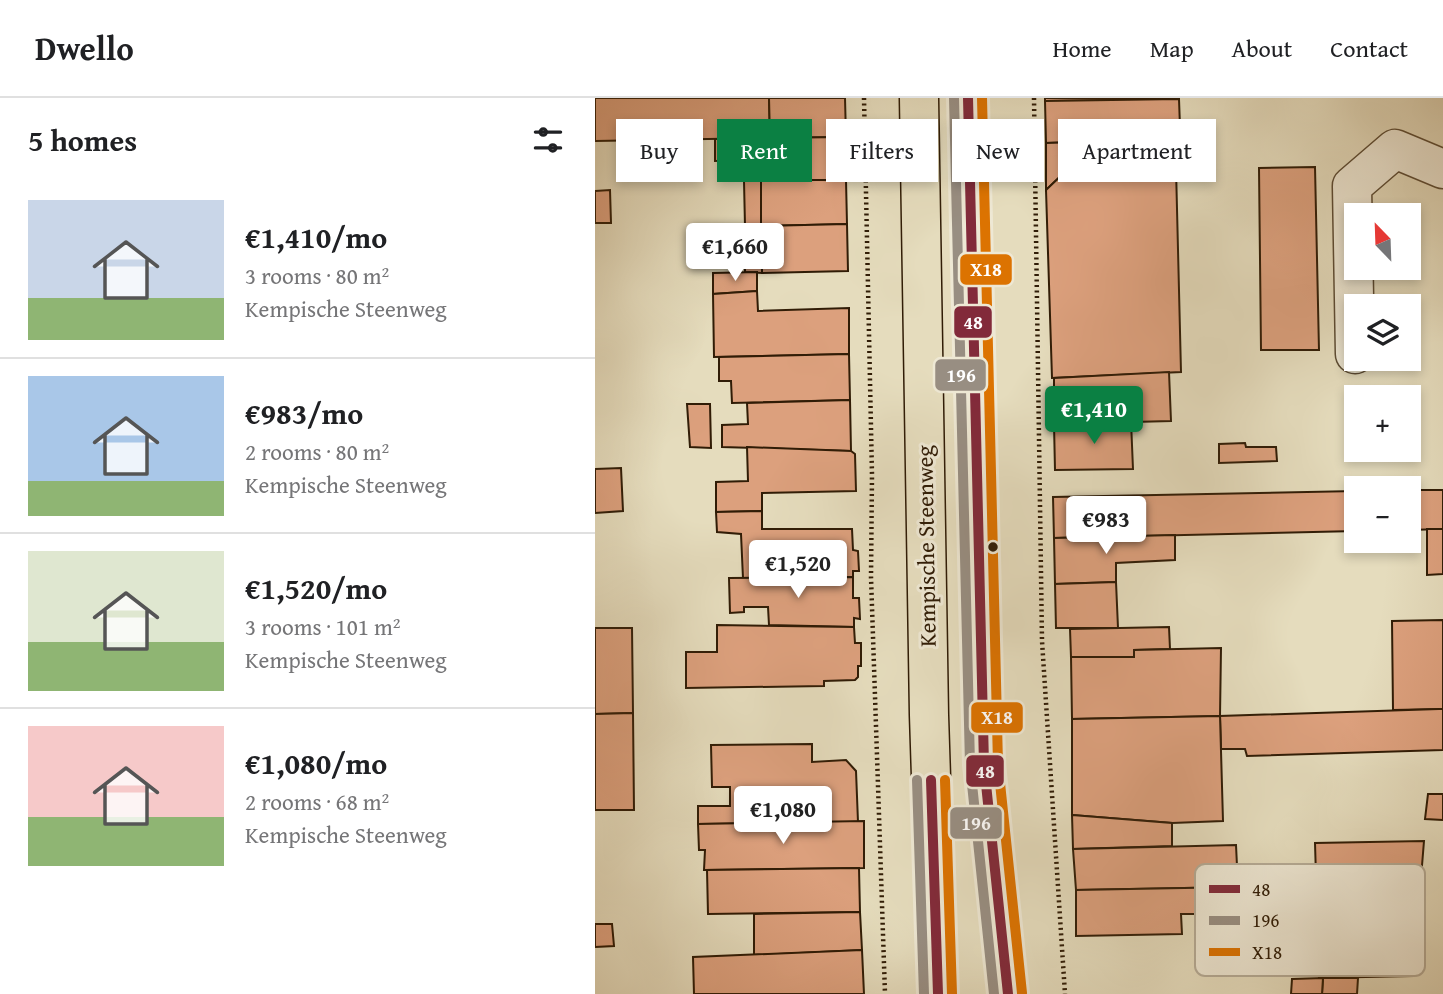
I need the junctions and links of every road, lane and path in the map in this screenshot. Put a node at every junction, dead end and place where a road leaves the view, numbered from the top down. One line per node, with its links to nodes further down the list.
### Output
1 (864, 98): 7 (path)
2 (919, 98): 8 (main road, Kempische Steenweg)
3 (968, 98): 9 (main road)
4 (1034, 98): 10 (path)
5 (1443, 169): 6 (lane)
6 (1354, 294)
7 (885, 994)
8 (938, 994)
9 (1007, 994)
10 (1065, 994)

